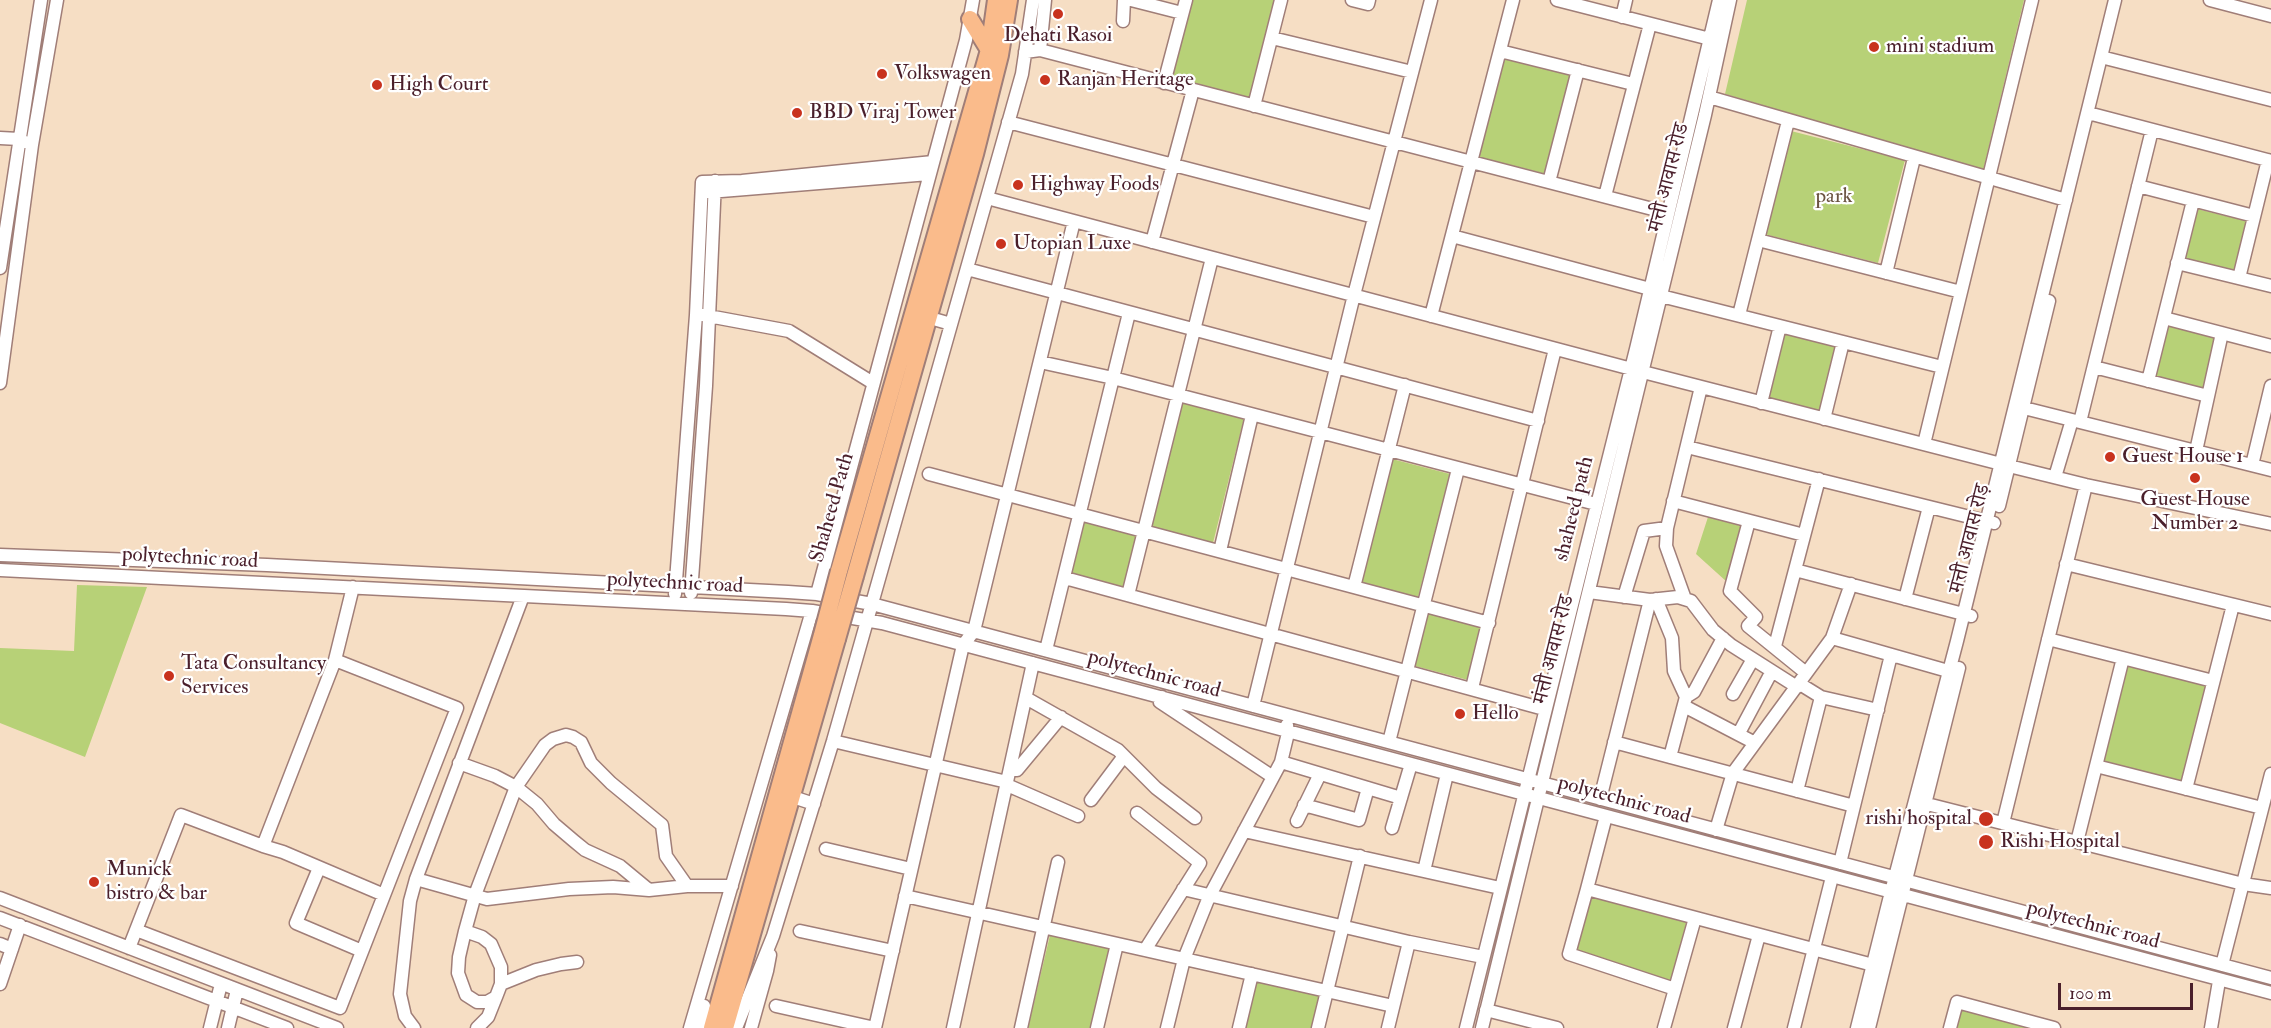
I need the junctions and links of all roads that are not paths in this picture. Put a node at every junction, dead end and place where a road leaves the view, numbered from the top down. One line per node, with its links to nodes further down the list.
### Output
1 (41, 0): 52 (street)
2 (57, 0): 54 (street)
3 (973, 0): 28 (street)
4 (996, 0): 34 (highway, Shaheed Path)
5 (1009, 0): 154 (highway, Shaheed Path)
6 (1033, 0): 24 (street)
7 (1045, 0): 31 (street)
8 (1124, 0): 29 (street)
9 (1131, 0): 25 (street)
10 (1186, 0): 25 (street)
11 (1281, 0): 32 (street)
12 (1352, 0): 13 (street)
13 (1369, 0)
14 (1431, 0): 40 (street)
15 (1513, 0): 36 (street)
16 (1557, 0): 27 (street)
17 (1626, 0): 27 (street)
18 (1719, 0): 33 (street, shaheed path)
19 (1730, 0): 44 (street, मंत्ती आवास रोड)
20 (2032, 0): 61 (street)
21 (2115, 0): 38 (street)
22 (2124, 0): 38 (street)
23 (2210, 0): 26 (street)
24 (1031, 13): 31 (street); 37 (street)
25 (1182, 14): 41 (street)
26 (2271, 16)
27 (1622, 17): 30 (street)
28 (970, 19): 34 (highway); 57 (street)
29 (1123, 21)
30 (1650, 24): 33 (street); 42 (street)
31 (1042, 31): 35 (street)
32 (1272, 38): 40 (street); 46 (street)
33 (1710, 39): 69 (street, shaheed path)
34 (989, 50): 154 (highway, Shaheed Path)
35 (1040, 50): 37 (street); 41 (street)
36 (1500, 51): 39 (street); 58 (street)
37 (1025, 52): 49 (street)
38 (2105, 58): 45 (street); 47 (street, मंत्ती आवास रोड़)
39 (1578, 70): 42 (street); 62 (street)
40 (1412, 72): 53 (street)
41 (1164, 82): 43 (street)
42 (1633, 84): 65 (street)
43 (1193, 90): 46 (street); 59 (street)
44 (1709, 97): 48 (street); 87 (street, मंत्ती आवास रोड)
45 (2271, 100)
46 (1254, 106): 53 (street)
47 (2091, 114): 50 (street); 67 (street); 117 (street, मंत्ती आवास रोड़)
48 (1788, 121): 55 (street); 74 (street)
49 (1008, 122): 59 (street); 66 (street)
50 (2152, 130): 56 (street); 63 (street)
51 (0, 138): 52 (street)
52 (19, 139): 54 (street); 78 (street)
53 (1394, 142): 58 (street); 70 (street)
54 (32, 145): 109 (street)
55 (1914, 158): 61 (street); 80 (street)
56 (2270, 160): 71 (street)
57 (933, 162): 60 (street); 64 (street)
58 (1471, 162): 62 (street); 73 (street)
59 (1173, 165): 70 (street); 75 (street)
60 (929, 174): 64 (street); 110 (street)
61 (1988, 179): 67 (street); 84 (street)
62 (1549, 182): 65 (street)
63 (2138, 186): 68 (street); 105 (street)
64 (710, 189): 89 (street); 91 (street)
65 (1605, 196): 69 (street)
66 (987, 198): 72 (street); 79 (street)
67 (2066, 200): 117 (street)
68 (2193, 201): 71 (street); 77 (street)
69 (1668, 213): 83 (street, shaheed path)
70 (1374, 216): 86 (street)
71 (2254, 216): 81 (street)
72 (1074, 221): 75 (street); 85 (street)
73 (1452, 236): 83 (street); 92 (street)
74 (1758, 240): 80 (street); 90 (street)
75 (1152, 242): 76 (street)
76 (1212, 258): 86 (street); 97 (street)
77 (2177, 263): 81 (street); 93 (street)
78 (0, 268)
79 (967, 269): 85 (street); 95 (street)
80 (1886, 273): 84 (street)
81 (2239, 278): 82 (street)
82 (2271, 286)
83 (1650, 289): 106 (street, shaheed path)
84 (1961, 292): 104 (street)
85 (1056, 294): 88 (street); 102 (street)
86 (1354, 296): 92 (street); 103 (street)
87 (1661, 296): 90 (street); 106 (street, मंत्ती आवास रोड)
88 (1129, 314): 97 (street); 107 (street)
89 (696, 315): 91 (street); 159 (street)
90 (1739, 315): 96 (street)
91 (709, 316): 110 (street); 161 (street)
92 (1431, 316): 101 (street)
93 (2163, 318): 98 (street); 108 (street)
94 (937, 320): 95 (street)
95 (951, 324): 172 (street)
96 (1780, 326): 99 (street); 116 (street)
97 (1194, 330): 103 (street); 114 (street)
98 (2222, 333): 100 (street); 115 (street)
99 (1843, 342): 104 (street); 120 (street)
100 (2271, 346)
101 (1555, 349): 106 (street); 121 (street)
102 (1040, 362): 107 (street); 137 (street)
103 (1336, 367): 111 (street); 123 (street)
104 (1942, 367): 124 (street)
105 (2094, 367): 108 (street); 122 (street)
106 (1637, 371): 113 (street); 139 (street, shaheed path); 162 (street, मंत्ती आवास रोड)
107 (1113, 378): 114 (street); 141 (street)
108 (2148, 381): 115 (street)
109 (0, 383)
110 (873, 383): 163 (street)
111 (1405, 385): 121 (street); 126 (street)
112 (2271, 386): 118 (street)
113 (1701, 387): 116 (street); 125 (street)
114 (1178, 396): 119 (street); 146 (street)
115 (2208, 396): 127 (street)
116 (1761, 403): 120 (street)
117 (2019, 407): 122 (street); 128 (street, मंत्ती आवास रोड़)
118 (2268, 411): 129 (street)
119 (1252, 416): 123 (street); 148 (street)
120 (1824, 419): 124 (street)
121 (1538, 421): 136 (street)
122 (2076, 421): 127 (street); 133 (street)
123 (1320, 434): 126 (street); 151 (street)
124 (1923, 444): 128 (street)
125 (1687, 447): 134 (street); 138 (street)
126 (1388, 451): 130 (street); 160 (street)
127 (2196, 451): 129 (street)
128 (2005, 465): 133 (street); 143 (street, मंत्ती आवास रोड़)
129 (2252, 465): 131 (street)
130 (1458, 469): 136 (street); 175 (street)
131 (2271, 470)
132 (929, 474): 137 (street)
133 (2055, 477): 135 (street)
134 (1819, 479): 140 (street); 147 (street)
135 (2086, 485): 144 (street); 150 (street)
136 (1522, 486): 139 (street); 180 (street)
137 (1007, 495): 141 (street); 181 (street)
138 (1673, 501): 142 (street); 145 (street)
139 (1596, 504): 208 (street, shaheed path)
140 (1929, 507): 143 (street); 169 (street)
141 (1080, 514): 146 (street); 155 (street)
142 (1749, 521): 147 (street); 188 (street)
143 (1990, 522): 178 (street, मंत्ती आवास रोड़)
144 (2271, 524)
145 (1667, 528): 167 (street); 168 (street)
146 (1144, 531): 148 (street); 164 (street)
147 (1804, 535): 153 (street)
148 (1220, 551): 151 (street)
149 (0, 555): 156 (street)
150 (2067, 564): 174 (street); 186 (street)
151 (1287, 569): 160 (street); 182 (street)
152 (0, 570): 158 (street, polytechnic road)
153 (1795, 570): 157 (street); 188 (street)
154 (847, 574): 183 (highway, Shaheed Path, bridge)
155 (1065, 578): 164 (street); 189 (street)
156 (552, 580): 159 (street); 166 (street)
157 (1851, 584): 169 (street); 185 (street)
158 (353, 587): 165 (street, polytechnic road); 193 (street)
159 (675, 587): 161 (street); 171 (street)
160 (1354, 587): 175 (street)
161 (691, 588): 163 (street); 173 (street)
162 (1589, 592): 167 (street); 233 (street, मंत्ती आवास रोड)
163 (817, 594): 172 (street)
164 (1128, 595): 182 (street)
165 (523, 596): 166 (street, polytechnic road); 221 (street)
166 (552, 597): 171 (street, polytechnic road)
167 (1624, 597): 170 (street)
168 (1685, 599): 170 (street); 184 (street)
169 (1905, 599): 178 (street)
170 (1653, 600): 206 (street); 216 (street)
171 (675, 604): 173 (street, polytechnic road)
172 (872, 604): 179 (street); 181 (street)
173 (691, 605): 176 (street, polytechnic road)
174 (2233, 605): 177 (street); 199 (street)
175 (1423, 606): 180 (street); 195 (street)
176 (813, 611): 179 (street, polytechnic road); 272 (street)
177 (2271, 614)
178 (1968, 615): 197 (street, मंत्ती आवास रोड़)
179 (868, 620): 187 (street, polytechnic road); 214 (street)
180 (1489, 623): 201 (street)
181 (974, 631): 187 (street); 189 (street)
182 (1271, 633): 195 (street); 207 (street)
183 (829, 637): 335 (highway, Shaheed Path); 336 (highway, Shaheed Path)
184 (1723, 638): 192 (street); 206 (street)
185 (1832, 638): 190 (street); 198 (street)
186 (2048, 639): 191 (street); 254 (street)
187 (963, 645): 194 (street, polytechnic road); 223 (street)
188 (1775, 646): 198 (street)
189 (1046, 650): 207 (street)
190 (1891, 655): 197 (street); 209 (street)
191 (2123, 658): 199 (street); 224 (street)
192 (1753, 659): 196 (street); 202 (street)
193 (335, 660): 259 (street); 279 (street)
194 (1033, 663): 203 (street, polytechnic road); 205 (street)
195 (1407, 671): 201 (street); 215 (street)
196 (1772, 671): 200 (street); 213 (street)
197 (1953, 672): 244 (street, मंत्ती आवास रोड़)
198 (1806, 673): 200 (street)
199 (2213, 681): 236 (street)
200 (1798, 686): 204 (street); 217 (street)
201 (1472, 688): 208 (street)
202 (1733, 694)
203 (1162, 697): 212 (street, polytechnic road); 230 (street)
204 (1821, 697): 209 (street); 237 (street)
205 (1026, 698): 211 (street); 225 (street)
206 (1685, 701): 213 (street); 219 (street)
207 (1253, 706): 210 (street)
208 (1544, 709): 231 (street, shaheed path)
209 (1878, 710): 247 (street)
210 (1286, 714): 212 (street); 215 (street)
211 (1060, 717): 218 (street); 225 (street)
212 (1288, 733): 220 (street); 222 (street, polytechnic road)
213 (1739, 734): 217 (street)
214 (833, 741): 223 (street); 245 (street)
215 (1389, 742): 231 (street)
216 (1614, 742): 219 (street); 242 (street)
217 (1755, 743): 226 (street)
218 (1124, 756): 243 (street); 252 (street)
219 (1670, 757): 226 (street)
220 (1281, 762): 227 (street); 230 (street)
221 (459, 763): 234 (street); 268 (street)
222 (1411, 764): 228 (street, polytechnic road); 239 (street)
223 (935, 766): 232 (street); 265 (street)
224 (2096, 766): 236 (street); 258 (street)
225 (1010, 769): 232 (street)
226 (1732, 773): 237 (street); 256 (street)
227 (1320, 774): 235 (street); 246 (street)
228 (1447, 774): 238 (street, polytechnic road); 266 (street)
229 (2271, 774): 248 (street)
230 (1273, 777): 257 (street)
231 (1527, 779): 233 (street); 238 (street, shaheed path)
232 (1007, 783): 250 (street); 284 (street)
233 (1542, 783): 241 (street, मंत्ती आवास रोड); 242 (street)
234 (516, 787): 271 (street); 277 (street); 280 (street)
235 (1368, 788): 239 (street); 246 (street)
236 (2186, 789): 248 (street)
237 (1797, 791): 247 (street)
238 (1523, 795): 241 (street, polytechnic road); 273 (street, shaheed path)
239 (1401, 798): 255 (street)
240 (798, 799): 245 (street)
241 (1538, 799): 251 (street, polytechnic road); 325 (street, मंत्ती आवास रोड)
242 (1600, 799): 256 (street)
243 (1091, 800)
244 (1920, 802): 254 (street); 269 (street, मंत्ती आवास रोड़)
245 (814, 804): 294 (street)
246 (1304, 805): 253 (street)
247 (1854, 806): 263 (street)
248 (2262, 808): 270 (street)
249 (1137, 813): 275 (street)
250 (1078, 816)
251 (1606, 816): 267 (street, polytechnic road); 276 (street)
252 (1195, 818)
253 (1297, 821)
254 (2003, 823): 258 (street)
255 (1392, 828)
256 (1716, 830): 263 (street)
257 (1244, 831): 261 (street); 282 (street)
258 (2077, 842): 270 (street)
259 (263, 846): 264 (street); 290 (street)
260 (826, 849): 265 (street)
261 (1360, 856): 266 (street); 288 (street)
262 (1058, 862): 289 (street)
263 (1840, 863): 269 (street)
264 (319, 868): 279 (street); 301 (street)
265 (911, 869): 281 (street)
266 (1424, 871): 273 (street)
267 (1832, 877): 278 (street, polytechnic road); 300 (street)
268 (416, 879): 280 (street); 331 (street)
269 (1900, 879): 278 (street); 308 (street)
270 (2243, 884): 274 (street); 308 (street)
271 (687, 886): 272 (street); 277 (street)
272 (732, 886): 305 (street)
273 (1500, 888): 303 (street, shaheed path)
274 (2271, 888)
275 (1183, 889): 282 (street); 299 (street)
276 (1587, 889): 286 (street); 315 (street)
277 (649, 890): 280 (street)
278 (1896, 894): 307 (street); 311 (street, polytechnic road); 353 (street)
279 (384, 895): 301 (street)
280 (475, 895): 291 (street)
281 (905, 896): 284 (street); 302 (street)
282 (1209, 897): 288 (street); 304 (street)
283 (0, 898): 298 (street)
284 (980, 913): 289 (street); 340 (street)
285 (0, 918): 287 (street)
286 (1695, 918): 293 (street); 315 (street)
287 (20, 925): 297 (street); 320 (street)
288 (1342, 927): 295 (street); 317 (street)
289 (1045, 928): 296 (street); 341 (street)
290 (136, 930): 298 (street); 324 (street)
291 (465, 931): 314 (street); 319 (street)
292 (800, 931): 302 (street)
293 (1759, 935): 300 (street); 350 (street)
294 (773, 936): 337 (street); 338 (street)
295 (1409, 942): 303 (street); 322 (street)
296 (1117, 944): 299 (street); 342 (street)
297 (6, 946): 312 (street)
298 (129, 948): 313 (street)
299 (1145, 950): 304 (street)
300 (1814, 950): 307 (street); 351 (street)
301 (362, 951): 324 (street)
302 (893, 951): 339 (street)
303 (1483, 957): 347 (street, shaheed path)
304 (1184, 959): 309 (street); 343 (street)
305 (710, 961): 333 (street); 334 (street)
306 (577, 962): 314 (street)
307 (1873, 965): 352 (street)
308 (2222, 965): 310 (street)
309 (1252, 974): 317 (street); 344 (street)
310 (2271, 978)
311 (2219, 981): 318 (street, polytechnic road); 356 (street)
312 (0, 984)
313 (221, 984): 316 (street); 320 (street)
314 (501, 984): 319 (street)
315 (1675, 989): 349 (street)
316 (237, 990): 323 (street); 326 (street)
317 (1327, 991): 322 (street); 345 (street)
318 (2271, 993)
319 (496, 997): 332 (street)
320 (217, 1001): 323 (street); 328 (street)
321 (776, 1006): 339 (street)
322 (1393, 1006): 346 (street)
323 (233, 1007): 329 (street); 330 (street)
324 (340, 1008): 326 (street)
325 (1486, 1010): 327 (street); 348 (street, मंत्ती आवास रोड)
326 (335, 1027)
327 (1549, 1027)
328 (210, 1028)
329 (228, 1028)
330 (286, 1028)
331 (414, 1028)
332 (477, 1028)
333 (690, 1028)
334 (700, 1028)
335 (712, 1028)
336 (725, 1028)
337 (735, 1028)
338 (751, 1028)
339 (875, 1028)
340 (953, 1028)
341 (1021, 1028)
342 (1097, 1028)
343 (1167, 1028)
344 (1239, 1028)
345 (1318, 1028)
346 (1388, 1028)
347 (1466, 1028)
348 (1482, 1028)
349 (1664, 1028)
350 (1734, 1028)
351 (1794, 1028)
352 (1857, 1028)
353 (1869, 1028)
354 (1950, 1028): 355 (street)
355 (2054, 1028)
356 (2211, 1028)

